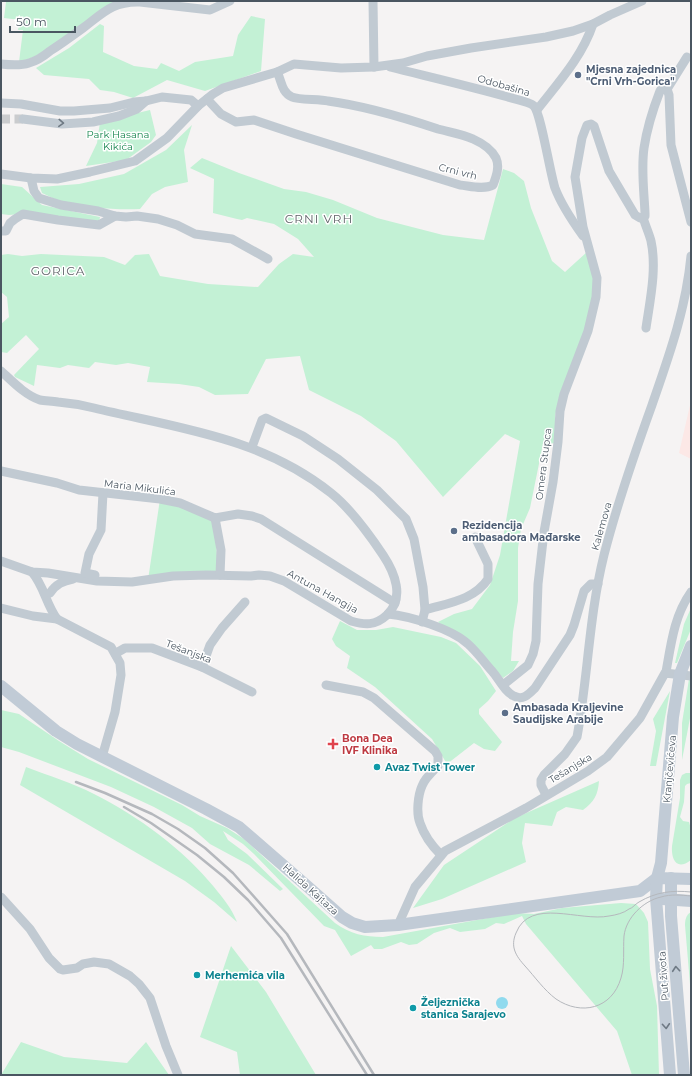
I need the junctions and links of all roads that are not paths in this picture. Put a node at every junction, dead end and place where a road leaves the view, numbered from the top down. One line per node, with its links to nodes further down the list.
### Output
1 (230, 1): 7 (street)
2 (372, 1): 9 (street)
3 (642, 1): 4 (street, Odobašina)
4 (623, 5): 5 (street, Odobašina)
5 (594, 24): 8 (street, Odobašina); 16 (street, Odobašina)
6 (687, 56): 11 (street)
7 (1, 64)
8 (385, 66): 9 (street, Odobašina); 16 (street, Odobašina)
9 (374, 67): 10 (street, Odobašina)
10 (277, 72): 12 (street, Odobašina); 12 (street, Crni vrh)
11 (667, 89): 21 (street); 22 (street)
12 (206, 99): 15 (street, Odobašina)
13 (146, 101): 14 (street); 15 (street); 17 (street, one-way to 13)
14 (1, 103)
15 (198, 106): 19 (street, Odobašina)
16 (537, 110): 24 (street, Omera Stupca)
17 (23, 120)
18 (1, 174): 19 (street, Odobašina)
19 (31, 178): 20 (street)
20 (115, 216): 23 (street); 26 (street)
21 (643, 218): 24 (street, Omera Stupca); 27 (street)
22 (691, 222)
23 (1, 231)
24 (586, 240): 57 (street, Omera Stupca)
25 (691, 256): 40 (street, Kalemova)
26 (268, 259)
27 (646, 328)
28 (1, 371): 29 (street)
29 (252, 447): 44 (street); 47 (street)
30 (1, 471): 31 (street, Maria Mikulića)
31 (103, 493): 32 (street, Maria Mikulića); 39 (street)
32 (215, 518): 37 (street); 44 (street)
33 (475, 537): 47 (street)
34 (1, 561): 35 (street, Antuna Hangija)
35 (32, 572): 36 (street, Antuna Hangija); 45 (street)
36 (48, 573): 38 (street, Antuna Hangija); 42 (street)
37 (220, 575): 39 (street, Antuna Hangija); 48 (street, Antuna Hangija)
38 (77, 578): 39 (street, Antuna Hangija); 42 (street)
39 (132, 582)
40 (598, 584): 57 (street); 63 (street, Kalemova)
41 (691, 592): 54 (street, Tešanjska)
42 (50, 593): 45 (street)
43 (245, 602): 53 (street)
44 (396, 603): 48 (street, Antuna Hangija)
45 (48, 605): 49 (street)
46 (1, 608): 49 (street)
47 (425, 610): 50 (street)
48 (388, 614): 50 (street)
49 (57, 618): 52 (street)
50 (422, 622): 57 (street)
51 (691, 646): 55 (main road, Kranjčevićeva)
52 (116, 655): 53 (street, Tešanjska); 62 (street)
53 (202, 667): 59 (street, Tešanjska)
54 (666, 672): 55 (street); 63 (street, Tešanjska)
55 (685, 675): 65 (main road, Kranjčevićeva)
56 (326, 685): 64 (street)
57 (503, 685)
58 (1, 686): 61 (main road, Halida Kajtaza)
59 (252, 692)
60 (1, 693): 61 (main road, Halida Kajtaza)
61 (15, 698): 62 (main road, Halida Kajtaza)
62 (102, 757): 74 (main road, Halida Kajtaza)
63 (546, 795): 64 (street, Tešanjska)
64 (441, 855): 74 (street, Tešanjska)
65 (661, 863): 66 (main road, Kranjčevićeva); 67 (main road)
66 (657, 878): 67 (main road); 69 (main road, Halida Kajtaza); 71 (main road, Put života)
67 (671, 878): 68 (main road); 72 (main road, Put života)
68 (691, 879)
69 (640, 890): 71 (main road); 74 (main road, Halida Kajtaza)
70 (1, 897): 75 (street)
71 (656, 898): 72 (main road); 76 (main road, Put života, one-way to 76)
72 (670, 899): 73 (main road); 77 (main road, Put života, one-way to 72)
73 (691, 901)
74 (398, 925)
75 (178, 1075)
76 (670, 1075)
77 (684, 1075)

